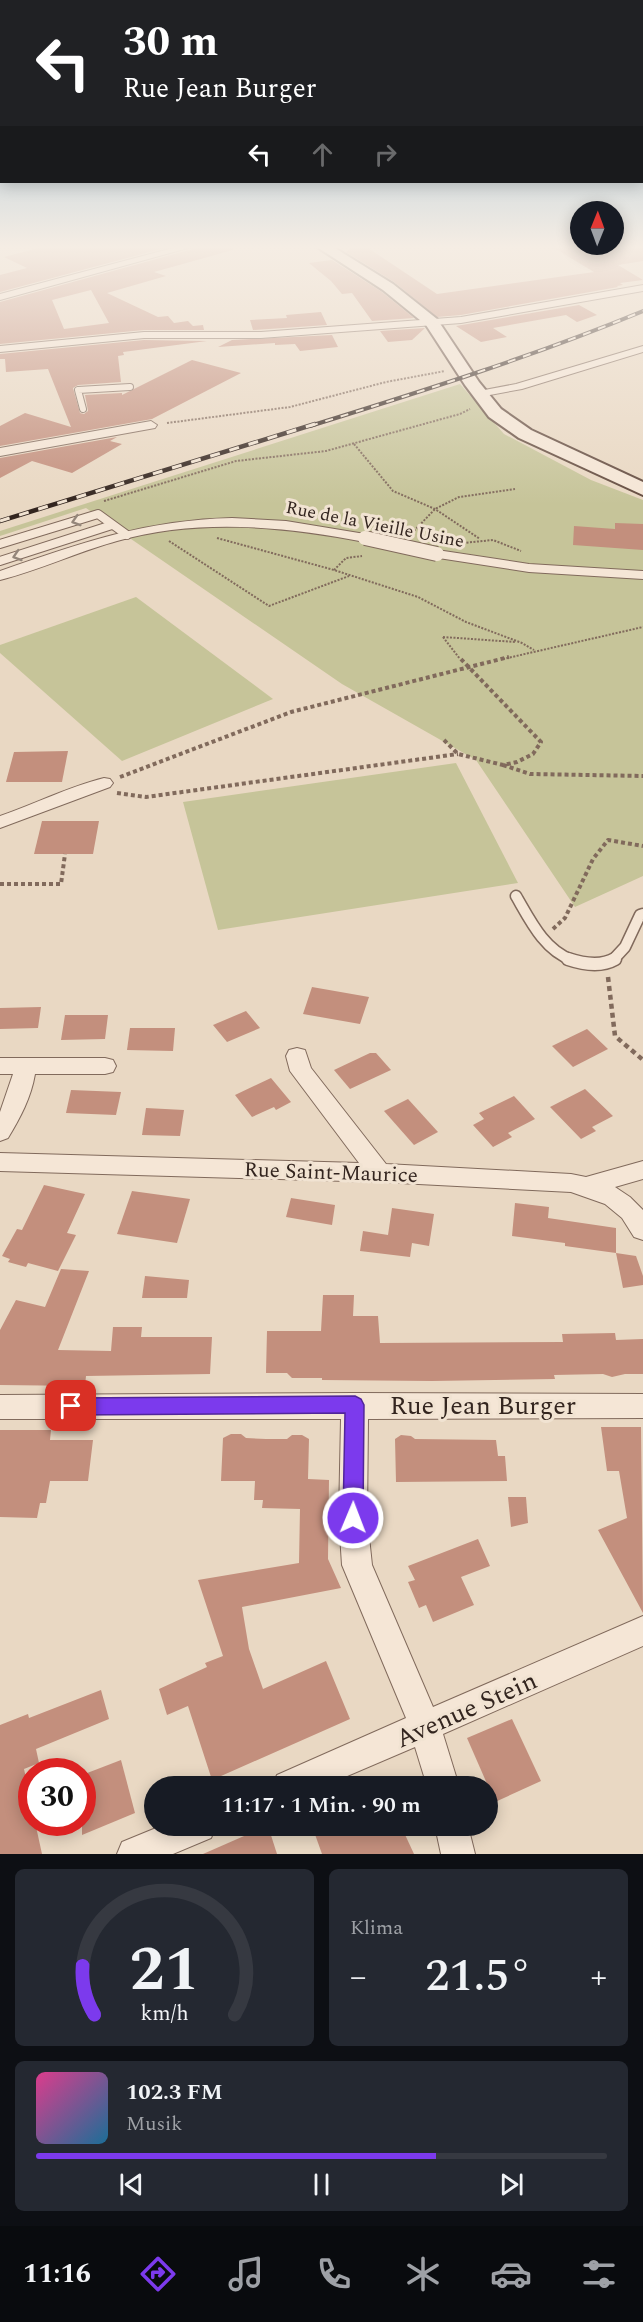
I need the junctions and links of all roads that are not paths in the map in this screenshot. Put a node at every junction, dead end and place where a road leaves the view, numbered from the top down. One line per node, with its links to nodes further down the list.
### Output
1 (294, 332): 3 (street)
2 (438, 332): 6 (main road)
3 (0, 349)
4 (643, 349): 6 (street)
5 (130, 387): 7 (lane)
6 (483, 399): 10 (main road)
7 (83, 409)
8 (151, 425): 9 (street)
9 (0, 452)
10 (643, 489)
11 (112, 525): 12 (lane); 13 (lane, one-way to 13); 14 (lane, one-way to 14)
12 (127, 535): 15 (street, Rue de la Vieille Usine, bridge); 16 (street, Rue de la Vieille Usine)
13 (0, 544)
14 (0, 561)
15 (643, 575)
16 (0, 576)
17 (104, 783): 18 (street)
18 (0, 822)
19 (516, 896): 20 (lane)
20 (643, 914)
21 (297, 1056): 28 (street)
22 (105, 1065): 24 (street)
23 (0, 1066): 24 (street)
24 (25, 1066): 25 (street)
25 (0, 1132)
26 (0, 1162): 28 (street, Rue Saint-Maurice)
27 (643, 1170): 29 (street)
28 (380, 1173): 29 (street, Rue Saint-Maurice)
29 (588, 1186): 30 (street, Rue Saint-Maurice)
30 (643, 1230)
31 (355, 1405): 32 (street, Rue Jean Burger); 33 (street, Rue Jean Burger); 35 (street)
32 (643, 1406)
33 (0, 1407)
34 (643, 1631): 35 (street, Avenue Stein)
35 (425, 1726): 36 (street, Avenue Stein); 37 (street)
36 (311, 1776)
37 (439, 1776)
38 (176, 1836): 40 (street)
39 (454, 1836): 41 (street)
40 (134, 1854)
41 (458, 1854)

